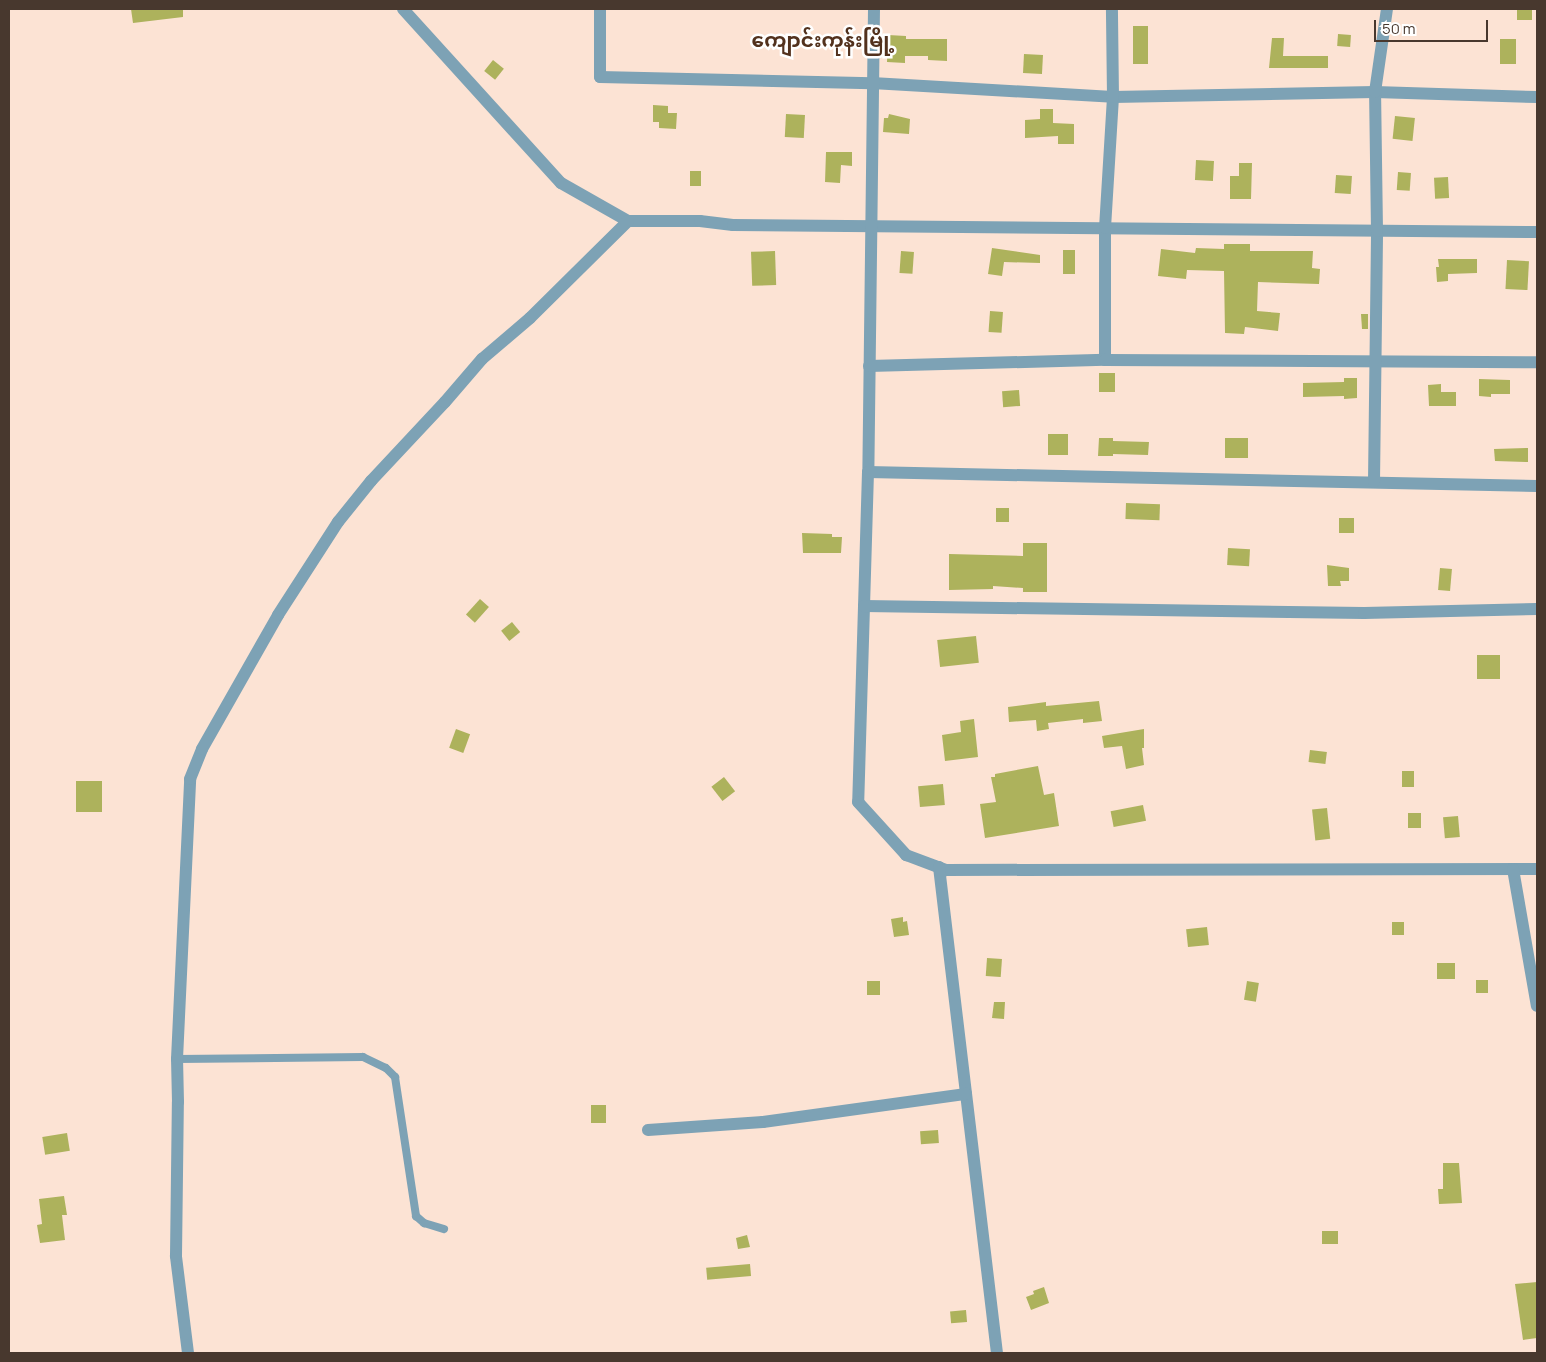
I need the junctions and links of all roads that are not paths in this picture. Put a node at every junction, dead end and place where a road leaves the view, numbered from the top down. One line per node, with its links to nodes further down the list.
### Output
1 (402, 9): 10 (street)
2 (600, 9): 6 (street)
3 (874, 9): 6 (street)
4 (1112, 9): 8 (street)
5 (1387, 9): 7 (street)
6 (872, 83): 8 (street); 11 (street)
7 (1375, 92): 8 (street); 9 (street); 13 (street)
8 (1113, 97): 12 (street)
9 (1537, 97)
10 (628, 221): 11 (street); 28 (street)
11 (870, 225): 12 (street); 18 (street)
12 (1105, 228): 13 (street); 15 (street)
13 (1377, 231): 14 (street); 16 (street)
14 (1537, 232)
15 (1105, 360): 16 (street); 18 (street)
16 (1376, 361): 17 (street); 20 (street)
17 (1537, 362)
18 (869, 366): 19 (street)
19 (868, 472): 20 (street); 22 (street)
20 (1374, 482): 21 (street)
21 (1537, 486)
22 (864, 606): 23 (street); 24 (street)
23 (1537, 609)
24 (939, 867): 25 (street); 29 (street)
25 (1514, 869): 26 (street); 27 (street)
26 (1537, 869)
27 (1537, 1006)
28 (176, 1059): 31 (lane); 32 (street)
29 (966, 1094): 30 (street); 33 (street)
30 (648, 1130)
31 (444, 1229)
32 (188, 1353)
33 (997, 1353)

